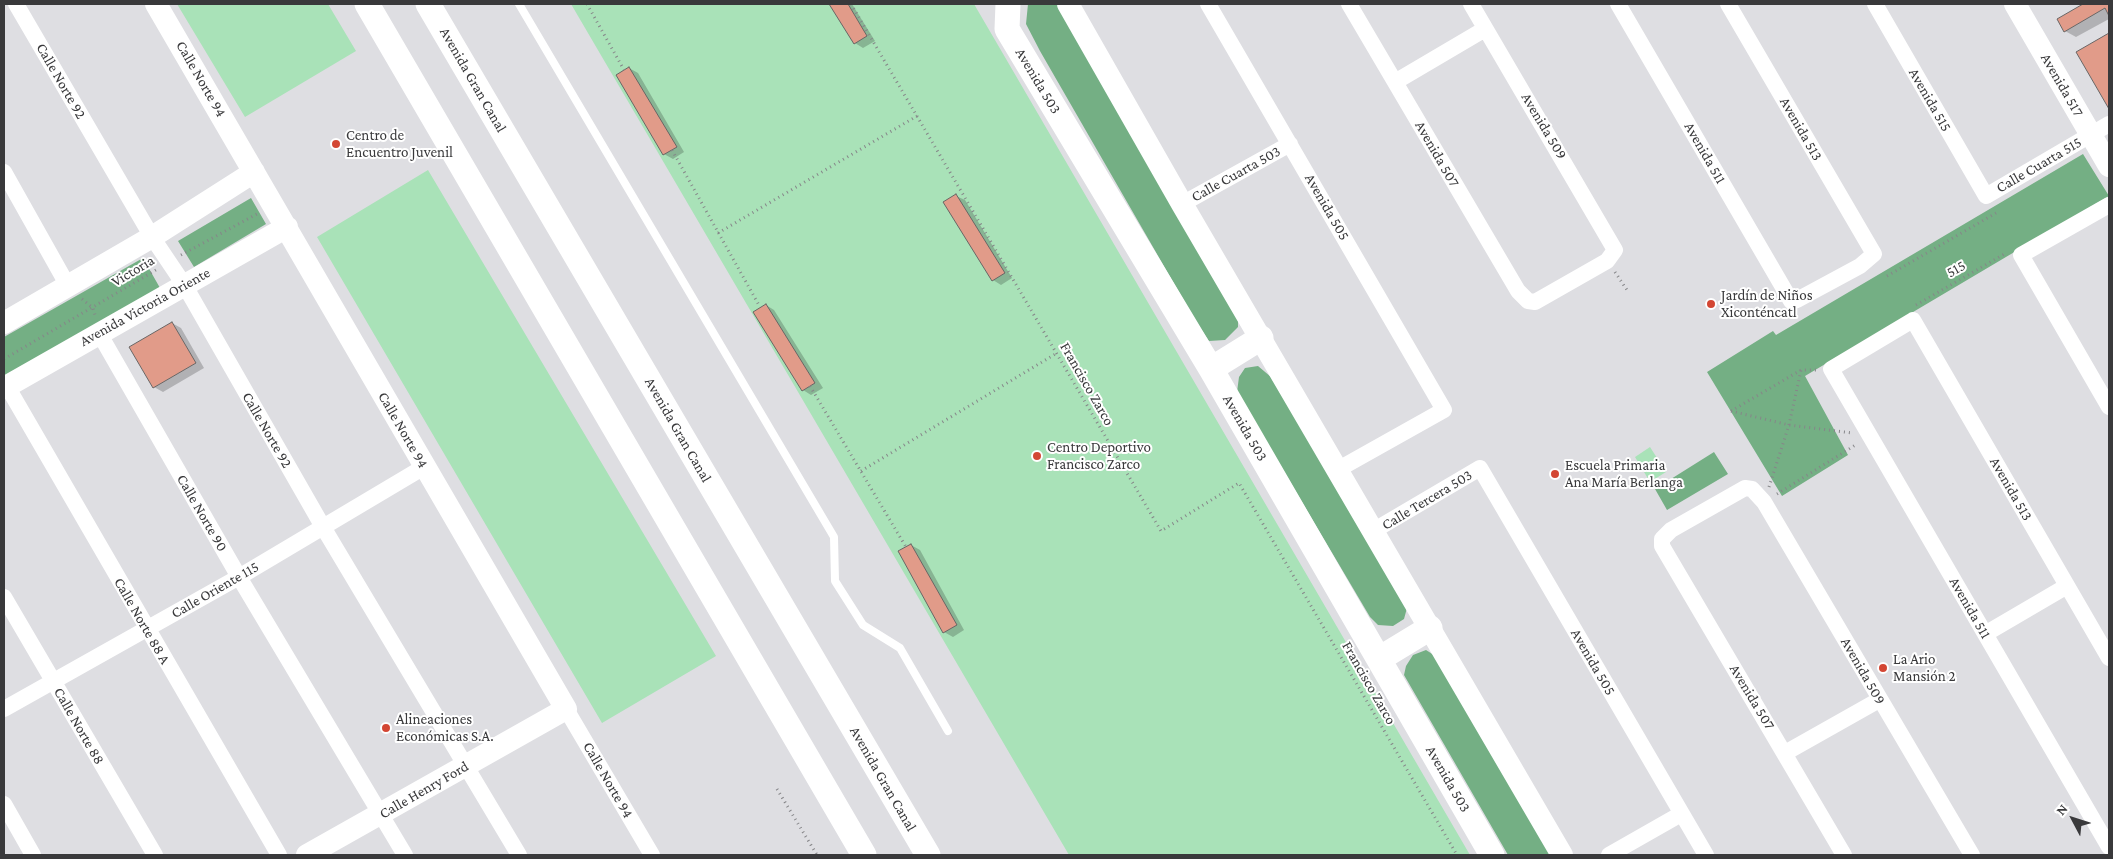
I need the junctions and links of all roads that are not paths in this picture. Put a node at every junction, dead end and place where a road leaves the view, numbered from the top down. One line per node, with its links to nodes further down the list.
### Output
1 (16, 4): 28 (street, Calle Norte 92)
2 (156, 4): 23 (street, Calle Norte 94)
3 (366, 4): 72 (main road)
4 (428, 4): 73 (main road, Avenida Gran Canal)
5 (519, 4): 58 (lane)
6 (995, 4): 16 (street, Avenida 503)
7 (1008, 4): 16 (main road)
8 (1068, 4): 25 (street)
9 (1208, 4): 20 (street, Avenida 505)
10 (1349, 4): 18 (street, Avenida 507)
11 (1471, 4): 17 (street, Avenida 509)
12 (1618, 4): 29 (street, Avenida 511)
13 (1728, 4): 29 (street, Avenida 513)
14 (1875, 4): 24 (street, Avenida 515)
15 (2015, 4): 19 (street, Avenida 517)
16 (1007, 29): 37 (main road, Avenida 503)
17 (1485, 29): 18 (street); 32 (street, Avenida 509)
18 (1395, 82): 32 (street, Avenida 507)
19 (2100, 129): 21 (street, Avenida 517); 24 (street, Calle Cuarta 515)
20 (1290, 144): 25 (street, Calle Cuarta 503); 42 (street, Avenida 505)
21 (2109, 166)
22 (4, 172): 30 (street)
23 (254, 172): 27 (street, Calle Norte 94); 28 (street)
24 (1986, 196)
25 (1182, 204): 36 (street)
26 (2109, 205): 39 (street)
27 (287, 227): 31 (street, Avenida Victoria Oriente); 40 (street, Calle Norte 94)
28 (152, 237): 30 (street); 31 (street, Calle Norte 92)
29 (1874, 254)
30 (68, 286): 34 (street)
31 (185, 286): 35 (street, Avenida Victoria Oriente); 43 (street, Calle Norte 92)
32 (1528, 302)
33 (1914, 313): 47 (street, Avenida 513); 51 (street, Avenida 511)
34 (4, 323)
35 (99, 333): 38 (street, Avenida Victoria Oriente); 46 (street, Calle Norte 90)
36 (1260, 338): 37 (main road); 42 (street)
37 (1211, 369): 53 (main road, Avenida 503)
38 (6, 387): 50 (street, Calle Norte 88 A)
39 (2109, 407)
40 (424, 466): 43 (street, Calle Oriente 115); 57 (street, Calle Norte 94)
41 (1480, 468): 44 (street, Calle Tercera 503); 62 (street, Avenida 505)
42 (1337, 470): 44 (street)
43 (323, 527): 46 (street, Calle Oriente 115); 60 (street, Calle Norte 92)
44 (1373, 531): 49 (street)
45 (1662, 539): 55 (street, Avenida 509); 59 (street, Avenida 507)
46 (239, 577): 50 (street, Calle Oriente 115); 63 (street, Calle Norte 90)
47 (2067, 586): 51 (street); 52 (street, Avenida 513)
48 (4, 597): 54 (street, Calle Norte 88)
49 (1430, 628): 53 (main road); 75 (street)
50 (147, 629): 54 (street, Calle Oriente 115); 67 (street, Calle Norte 88 A)
51 (1985, 634): 64 (street, Avenida 511)
52 (2109, 658)
53 (1379, 659): 74 (main road, Avenida 503)
54 (54, 682): 56 (street, Calle Oriente 115); 66 (street, Calle Norte 88)
55 (1879, 700): 59 (street); 79 (street, Avenida 509)
56 (4, 709)
57 (566, 709): 60 (street, Calle Henry Ford); 71 (street, Calle Norte 94)
58 (948, 731)
59 (1785, 753): 78 (street, Avenida 507)
60 (466, 766): 63 (street, Calle Henry Ford); 70 (street, Calle Norte 92)
61 (4, 804): 65 (street)
62 (1681, 814): 76 (street); 77 (street, Avenida 505)
63 (381, 815): 68 (street, Calle Henry Ford); 69 (street, Calle Norte 90)
64 (2109, 847)
65 (33, 855)
66 (155, 855)
67 (279, 855)
68 (307, 855)
69 (405, 855)
70 (519, 855)
71 (652, 855)
72 (864, 855)
73 (928, 855)
74 (1492, 855)
75 (1562, 855)
76 (1609, 855)
77 (1706, 855)
78 (1844, 855)
79 (1972, 855)

